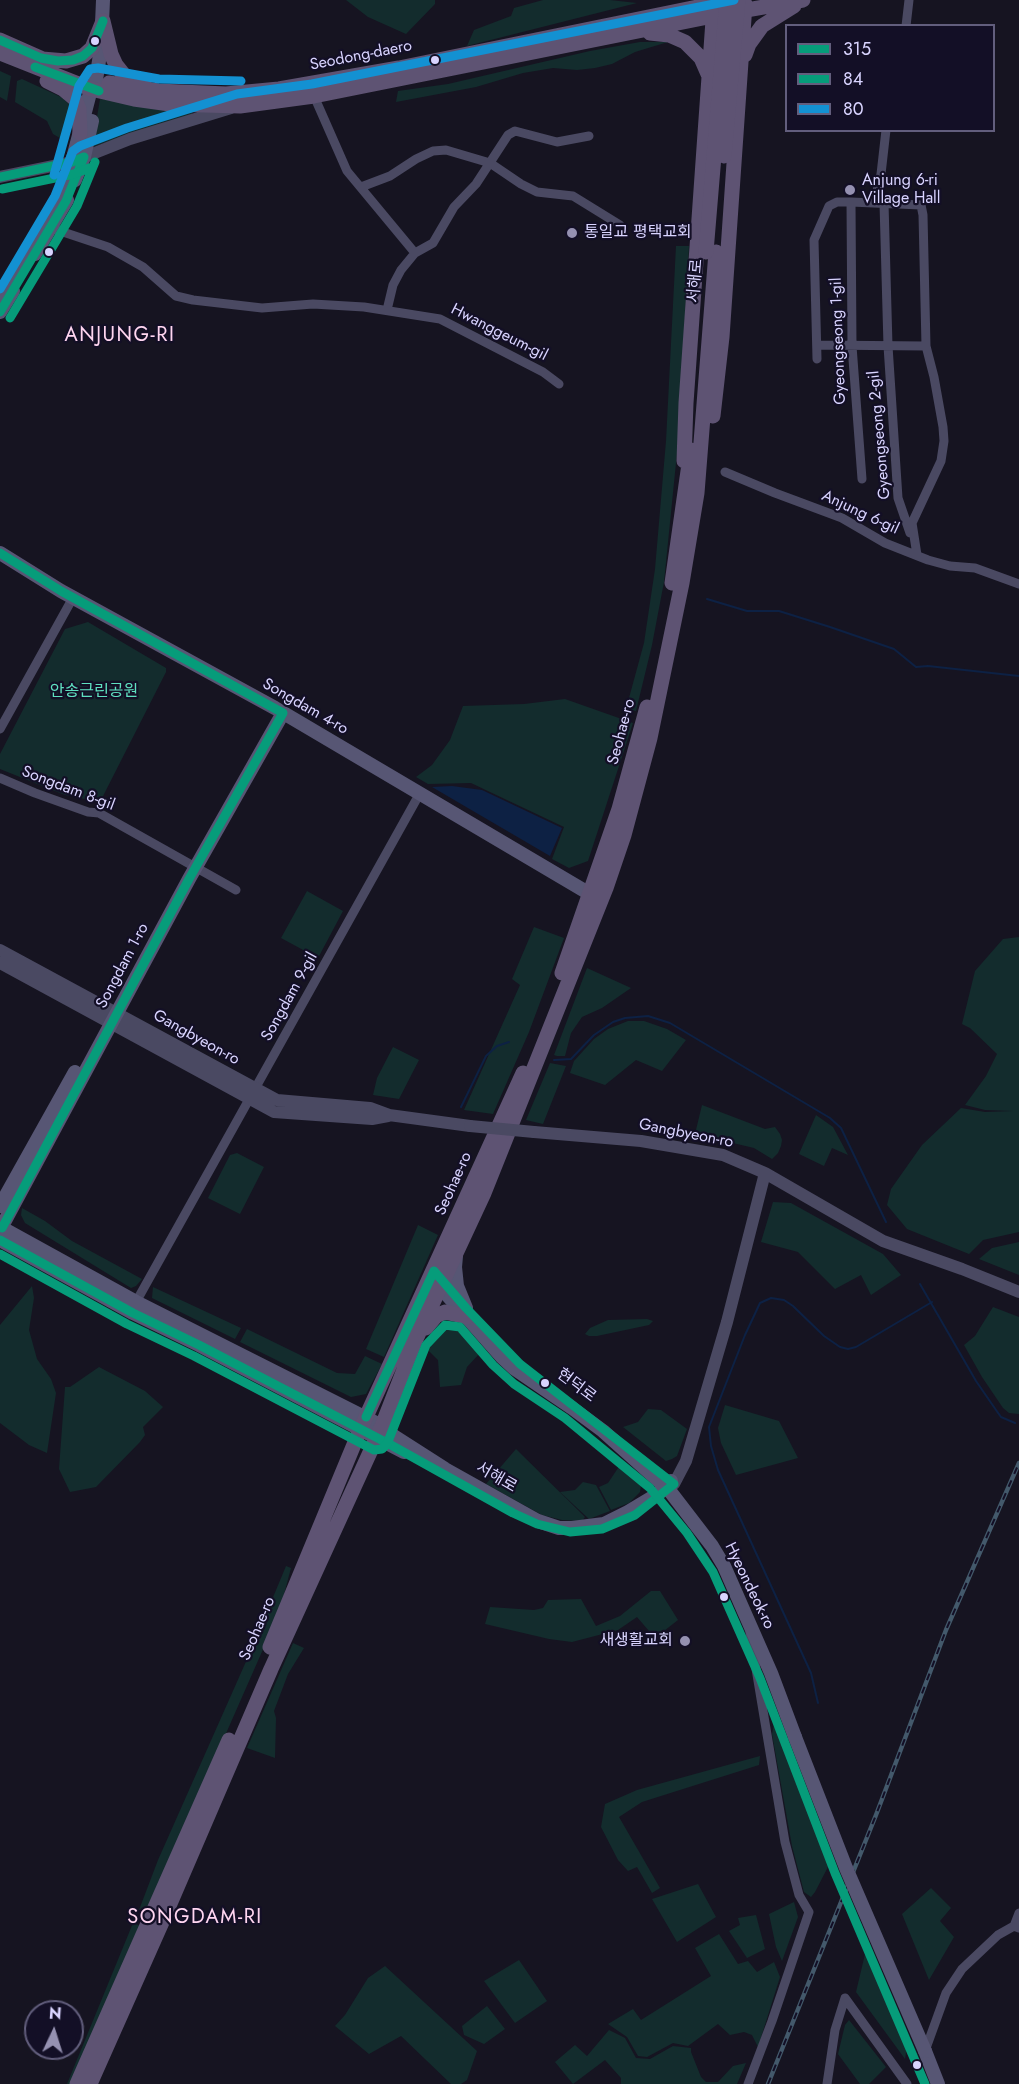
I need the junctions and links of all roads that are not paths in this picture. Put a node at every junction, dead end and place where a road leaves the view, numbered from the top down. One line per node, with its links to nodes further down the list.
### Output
1 (103, 0): 8 (main road)
2 (673, 0): 10 (main road)
3 (732, 0): 7 (main road, Seodong-daero)
4 (804, 0): 6 (main road, Seodong-daero); 15 (main road)
5 (909, 0): 9 (street)
6 (743, 4): 7 (main road, Seodong-daero); 15 (main road); 32 (main road, 서해로, bridge)
7 (717, 5): 10 (main road, Seodong-daero); 16 (main road); 32 (main road, 서해로, bridge)
8 (103, 21): 13 (main road); 17 (main road); 18 (main road)
9 (906, 24)
10 (625, 28): 16 (main road); 18 (main road, Seodong-daero); 19 (main road, Seodong-daero)
11 (0, 40): 13 (main road, Seodong-daero)
12 (0, 53): 14 (main road, Seodong-daero)
13 (40, 58): 17 (main road, Seodong-daero)
14 (23, 63): 17 (main road, Seodong-daero); 22 (main road)
15 (741, 63): 45 (main road)
16 (709, 75): 46 (main road)
17 (95, 86): 18 (main road, Seodong-daero); 20 (main road, Seodong-daero); 22 (main road); 24 (main road)
18 (158, 91)
19 (314, 96): 20 (main road, Seodong-daero); 27 (street)
20 (240, 106): 24 (street)
21 (886, 132): 29 (street)
22 (80, 133): 24 (main road)
23 (589, 136): 25 (street)
24 (78, 160): 26 (street); 31 (main road); 34 (main road)
25 (490, 162): 27 (street); 30 (street); 33 (street)
26 (0, 177)
27 (361, 187): 33 (street)
28 (851, 202): 29 (street, Gyeongseong 1-gil); 37 (street, Gyeongseong 1-gil); 38 (street, Gyeongseong 1-gil)
29 (879, 203): 39 (street, Gyeongseong 2-gil); 40 (street)
30 (620, 225)
31 (51, 228): 35 (street, Hwanggeum-gil); 36 (main road)
32 (711, 252): 45 (main road, 서해로); 46 (main road, Seohae-ro)
33 (415, 253): 35 (street)
34 (0, 297)
35 (387, 310): 42 (street, Hwanggeum-gil)
36 (0, 312)
37 (817, 345): 38 (street); 41 (street)
38 (852, 346): 39 (street); 44 (street, Gyeongseong 1-gil)
39 (888, 346): 40 (street); 48 (street, Gyeongseong 2-gil)
40 (926, 346): 48 (street)
41 (817, 359)
42 (559, 384)
43 (725, 472): 48 (street, Anjung 6-gil)
44 (862, 479)
45 (697, 493): 67 (main road, Seohae-ro)
46 (683, 512): 59 (main road, Seohae-ro)
47 (0, 553): 51 (main road, Songdam 4-ro)
48 (917, 555): 50 (street, Anjung 6-gil)
49 (0, 561): 52 (main road, Songdam 4-ro)
50 (1019, 584)
51 (61, 591): 52 (street); 53 (main road, Songdam 4-ro)
52 (70, 603): 53 (main road, Songdam 4-ro); 54 (street)
53 (277, 714): 56 (main road, Songdam 4-ro); 57 (main road, Songdam 1-ro)
54 (0, 729)
55 (0, 778): 57 (street, Songdam 8-gil)
56 (418, 796): 59 (main road, Songdam 4-ro); 63 (street, Songdam 9-gil)
57 (192, 865): 58 (street); 62 (main road, Songdam 1-ro)
58 (236, 890)
59 (589, 898): 68 (main road, Seohae-ro)
60 (0, 950): 62 (street, Gangbyeon-ro)
61 (0, 963): 62 (street, Gangbyeon-ro)
62 (110, 1017): 63 (street, Gangbyeon-ro); 65 (main road, Songdam 1-ro); 66 (main road, Songdam 1-ro)
63 (252, 1095): 64 (street, Gangbyeon-ro, bridge); 70 (street, Songdam 9-gil)
64 (765, 1173): 69 (street, Gangbyeon-ro); 76 (street)
65 (0, 1206)
66 (0, 1231): 70 (main road); 73 (main road)
67 (456, 1254): 68 (main road, Seohae-ro); 71 (main road)
68 (437, 1279): 71 (main road); 72 (main road, Seohae-ro); 73 (main road, Seohae-ro)
69 (1019, 1293)
70 (136, 1302): 73 (main road)
71 (466, 1313): 72 (main road); 75 (main road); 76 (main road, 현덕로)
72 (416, 1339): 74 (main road, Seohae-ro)
73 (363, 1424): 74 (main road); 83 (main road, Seohae-ro)
74 (379, 1432): 76 (main road); 77 (main road, 서해로); 84 (main road, Seohae-ro)
75 (645, 1467): 76 (main road); 77 (main road)
76 (670, 1485): 77 (main road); 78 (main road, 현덕로)
77 (640, 1505)
78 (697, 1526): 79 (main road, Hyeondeok-ro)
79 (747, 1619): 82 (main road, Hyeondeok-ro, bridge); 85 (street)
80 (1019, 1913): 81 (street)
81 (1017, 1927): 82 (street)
82 (925, 2051): 88 (main road)
83 (77, 2084)
84 (90, 2084)
85 (748, 2084)
86 (827, 2084): 87 (street)
87 (907, 2084)
88 (938, 2084)

